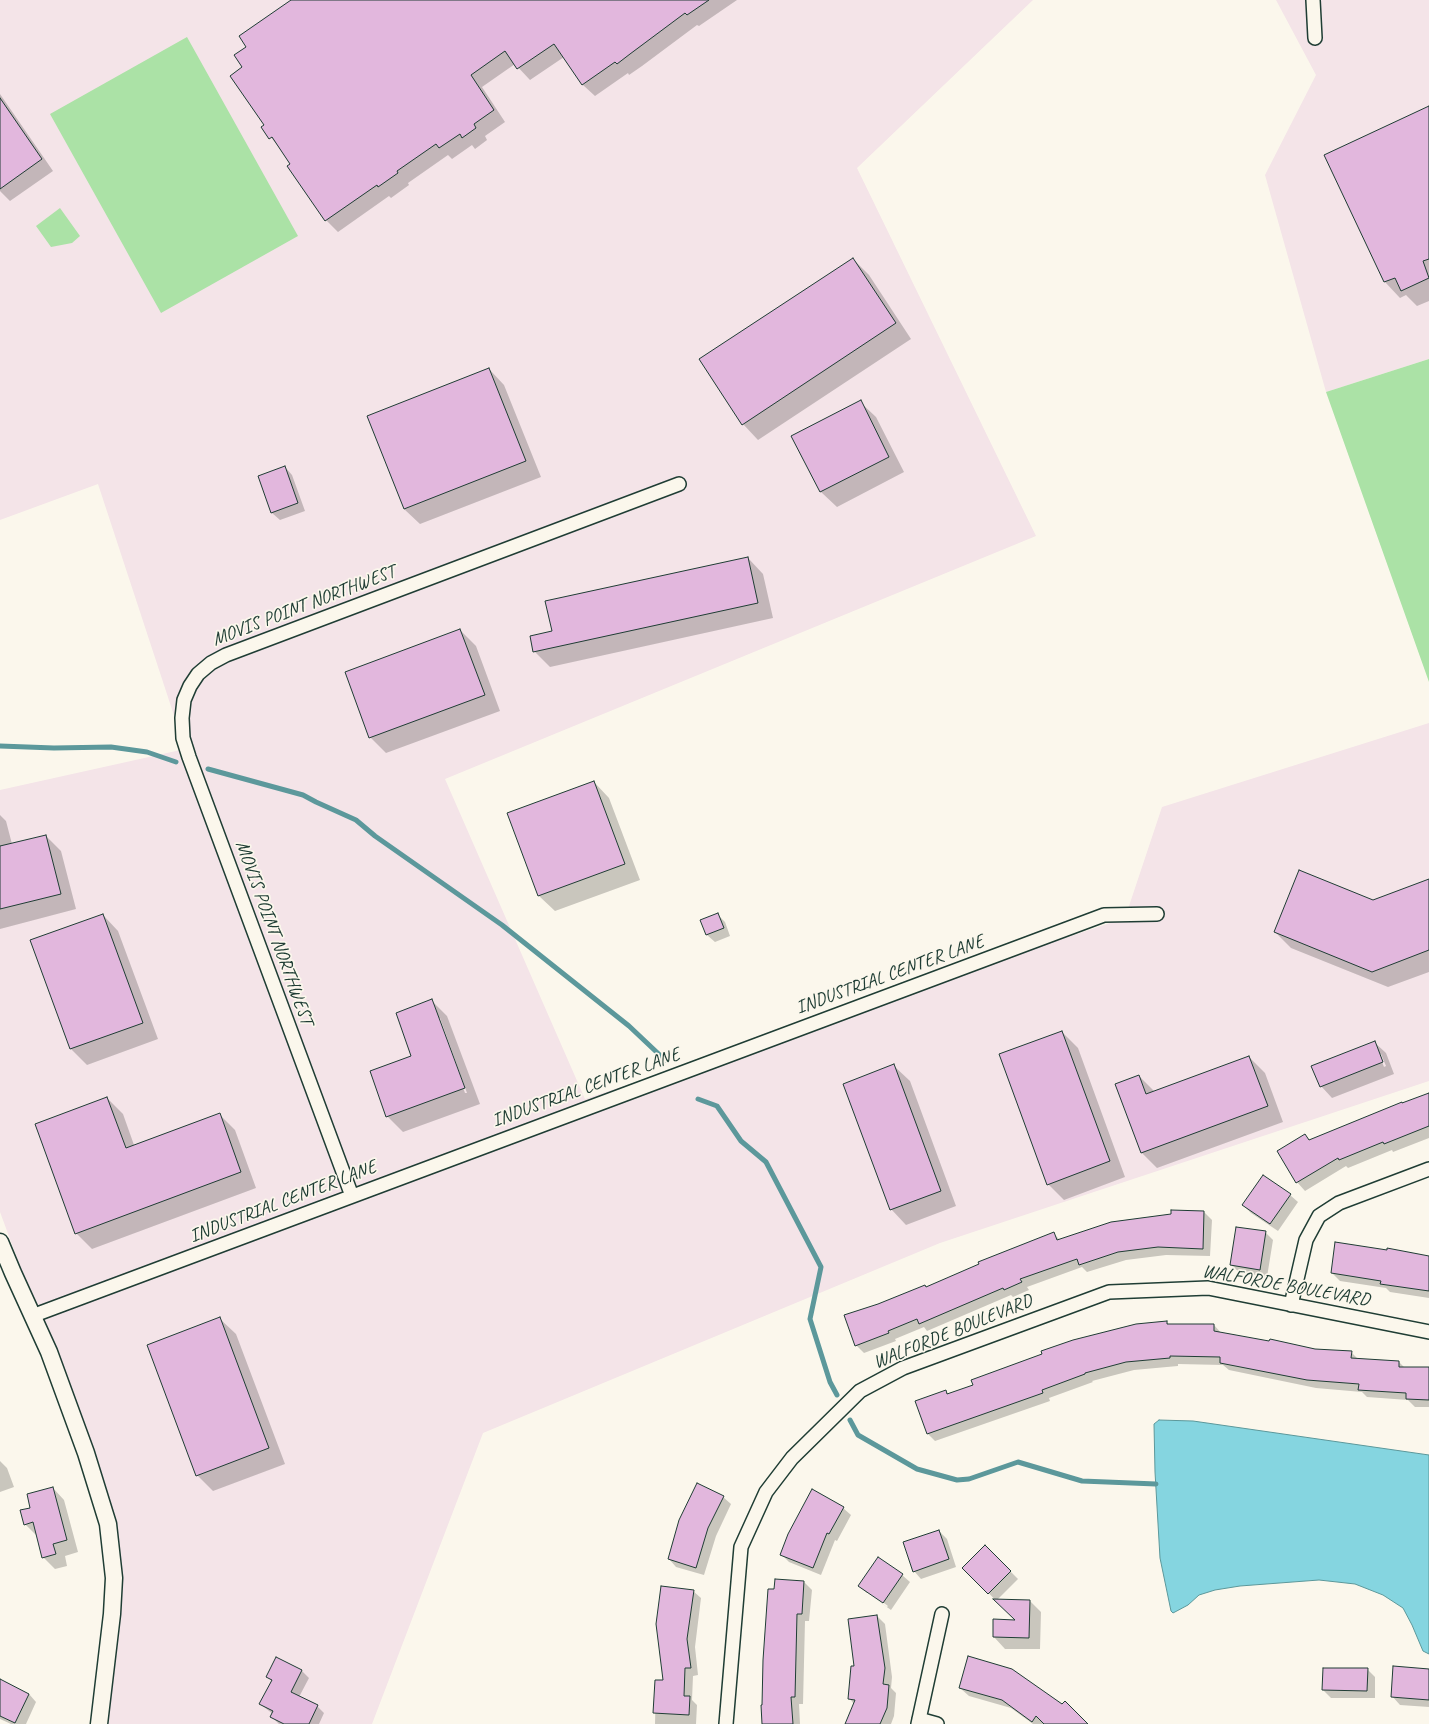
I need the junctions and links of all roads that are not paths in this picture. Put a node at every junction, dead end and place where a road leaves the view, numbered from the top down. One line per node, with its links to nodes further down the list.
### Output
1 (1313, 0): 2 (street)
2 (1315, 38)
3 (678, 484): 6 (street, MOVIS POINT NORTHWEST)
4 (1157, 914): 6 (street, INDUSTRIAL CENTER LANE)
5 (1429, 1169): 8 (street)
6 (352, 1196): 9 (street, INDUSTRIAL CENTER LANE)
7 (2, 1251): 9 (street)
8 (1291, 1305): 10 (street, WALFORDE BOULEVARD); 14 (street, WALFORDE BOULEVARD)
9 (32, 1316): 13 (street)
10 (1429, 1332)
11 (942, 1614): 12 (street)
12 (918, 1722): 15 (street)
13 (99, 1724)
14 (726, 1724)
15 (937, 1724)

